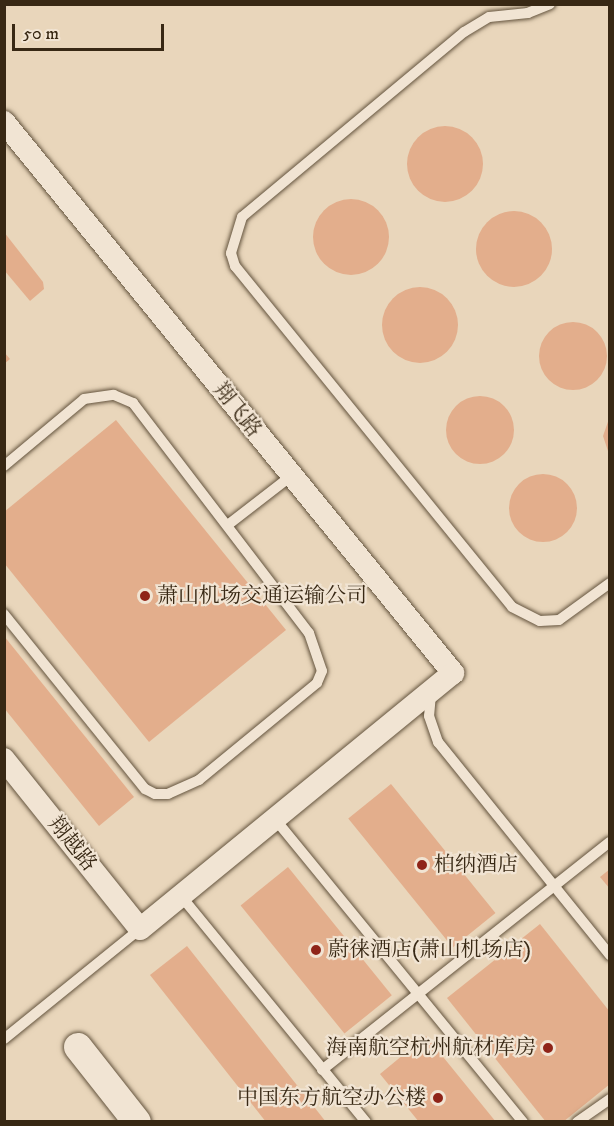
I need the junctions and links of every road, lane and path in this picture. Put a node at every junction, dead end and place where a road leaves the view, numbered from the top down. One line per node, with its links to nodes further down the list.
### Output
1 (550, 4): 6 (lane)
2 (4, 122): 4 (street, 翔飞路)
3 (4, 466): 5 (lane)
4 (291, 476): 5 (lane); 8 (street, 翔飞路)
5 (229, 524): 7 (lane)
6 (609, 583)
7 (4, 614)
8 (431, 692): 10 (street); 12 (lane)
9 (4, 759): 14 (street, 翔越路)
10 (275, 819): 13 (street); 16 (lane)
11 (609, 842): 12 (lane)
12 (554, 886): 15 (lane); 16 (lane)
13 (181, 896): 14 (street); 19 (lane)
14 (140, 929): 17 (lane)
15 (609, 955)
16 (420, 993): 19 (lane); 23 (lane)
17 (4, 1039)
18 (78, 1047): 21 (street)
19 (322, 1070): 22 (lane)
20 (609, 1099): 24 (lane)
21 (137, 1122)
22 (366, 1122)
23 (523, 1122)
24 (577, 1122)

